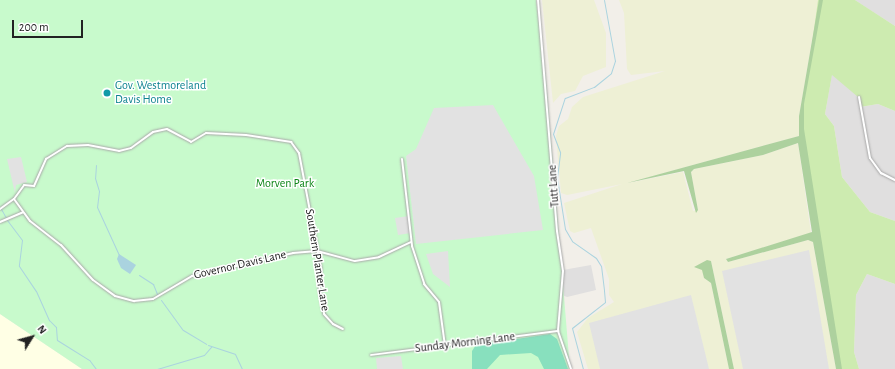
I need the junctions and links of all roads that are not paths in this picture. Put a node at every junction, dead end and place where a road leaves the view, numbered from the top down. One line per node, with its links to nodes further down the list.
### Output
1 (538, 0): 12 (street, Tutt Lane)
2 (858, 97): 4 (street)
3 (402, 159): 9 (street)
4 (895, 180)
5 (14, 199): 6 (street, Southern Planter Lane); 7 (street, Governor Davis Lane); 10 (street, Southern Planter Lane)
6 (1, 208)
7 (23, 212): 8 (street); 10 (street, Governor Davis Lane)
8 (0, 222)
9 (411, 242): 10 (street, Governor Davis Lane); 13 (street)
10 (317, 251): 11 (street, Southern Planter Lane)
11 (343, 329)
12 (558, 330): 13 (street, Sunday Morning Lane); 15 (street, Tutt Lane)
13 (445, 346): 14 (street, Sunday Morning Lane)
14 (371, 355)
15 (571, 369)

